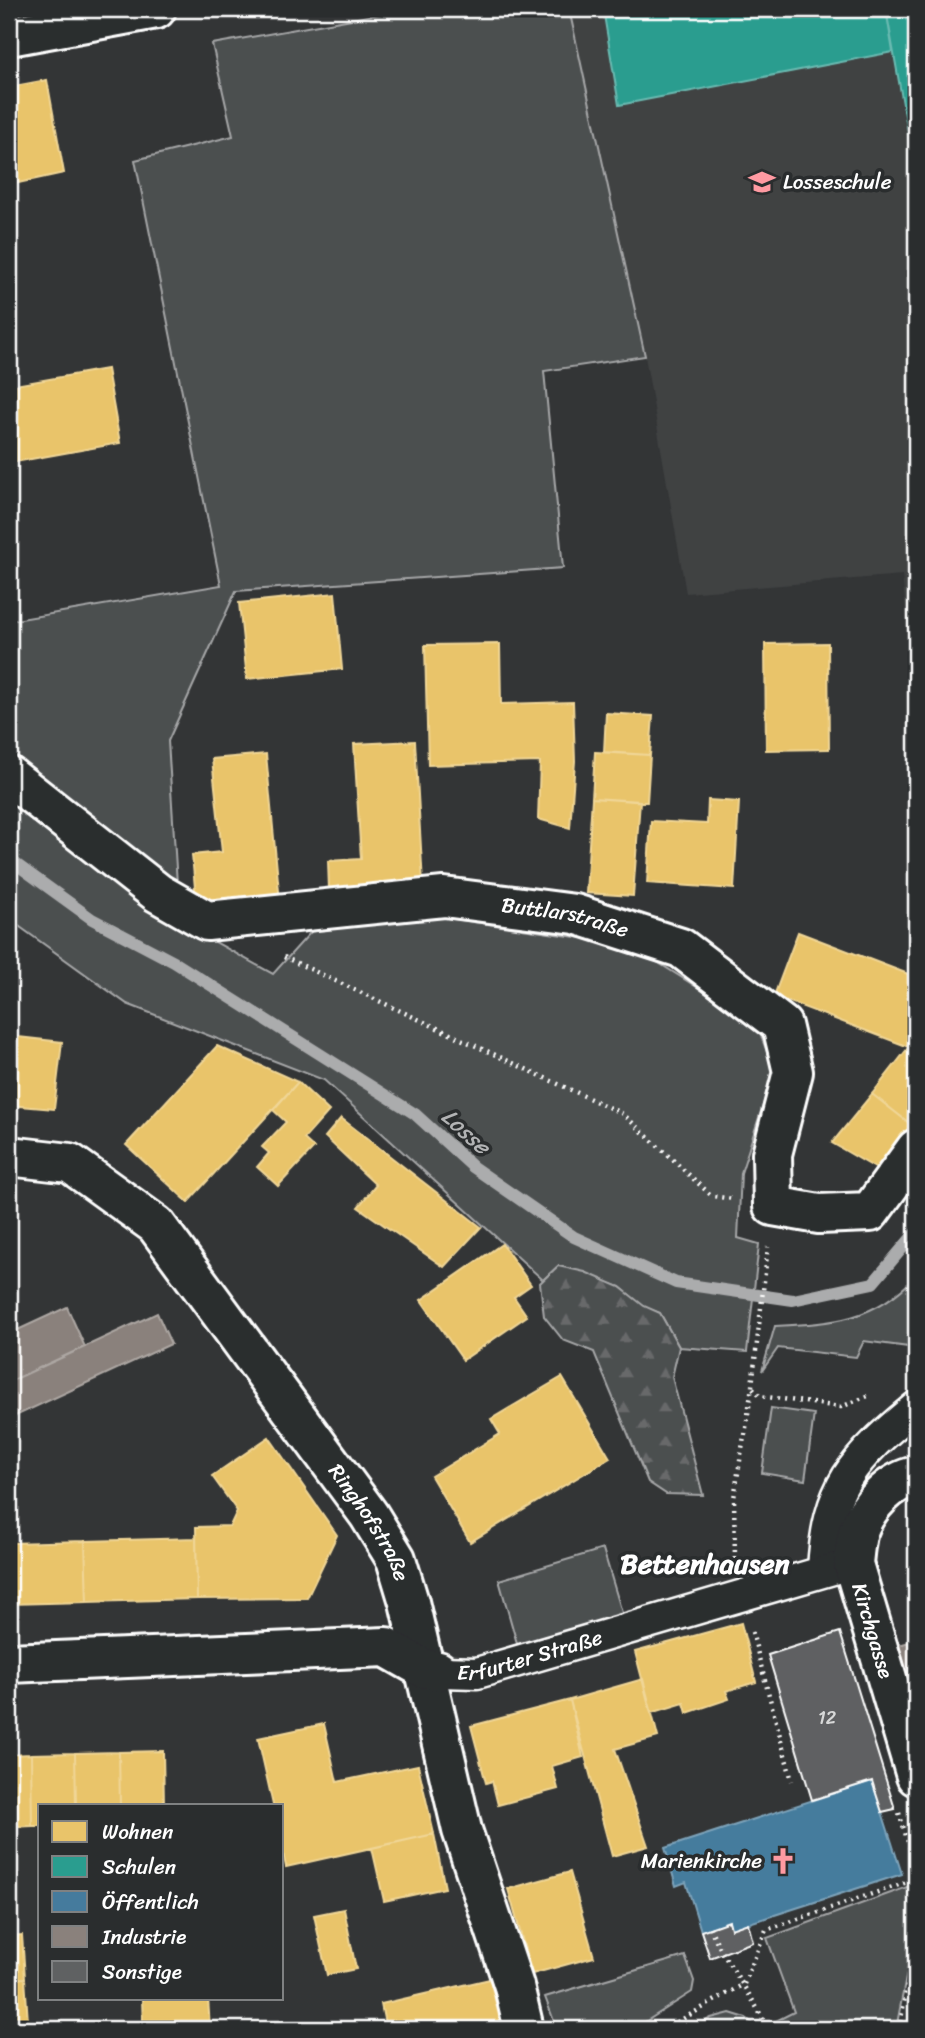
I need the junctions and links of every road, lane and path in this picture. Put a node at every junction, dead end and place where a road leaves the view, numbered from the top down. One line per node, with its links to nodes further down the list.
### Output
1 (156, 9): 2 (street)
2 (9, 36)
3 (9, 776): 7 (street, Buttlarstraße)
4 (282, 956): 7 (path)
5 (916, 1149): 7 (street)
6 (9, 1156): 17 (street, Ringhofstraße)
7 (773, 1206)
8 (768, 1245): 9 (path)
9 (752, 1386): 10 (path); 12 (path); 15 (path)
10 (879, 1391)
11 (916, 1406): 14 (street)
12 (745, 1435)
13 (916, 1476): 14 (street)
14 (837, 1568): 15 (street, Erfurter Straße); 18 (street, Kirchgasse)
15 (741, 1594): 17 (street, Erfurter Straße); 19 (path)
16 (9, 1663): 17 (street, Erfurter Straße)
17 (432, 1670): 24 (street, Ringhofstraße)
18 (916, 1776)
19 (792, 1781)
20 (916, 1879): 23 (path)
21 (710, 1927): 23 (path)
22 (916, 1941): 27 (path)
23 (744, 1984): 25 (path); 26 (path)
24 (524, 2029)
25 (665, 2029)
26 (767, 2029)
27 (899, 2029)

